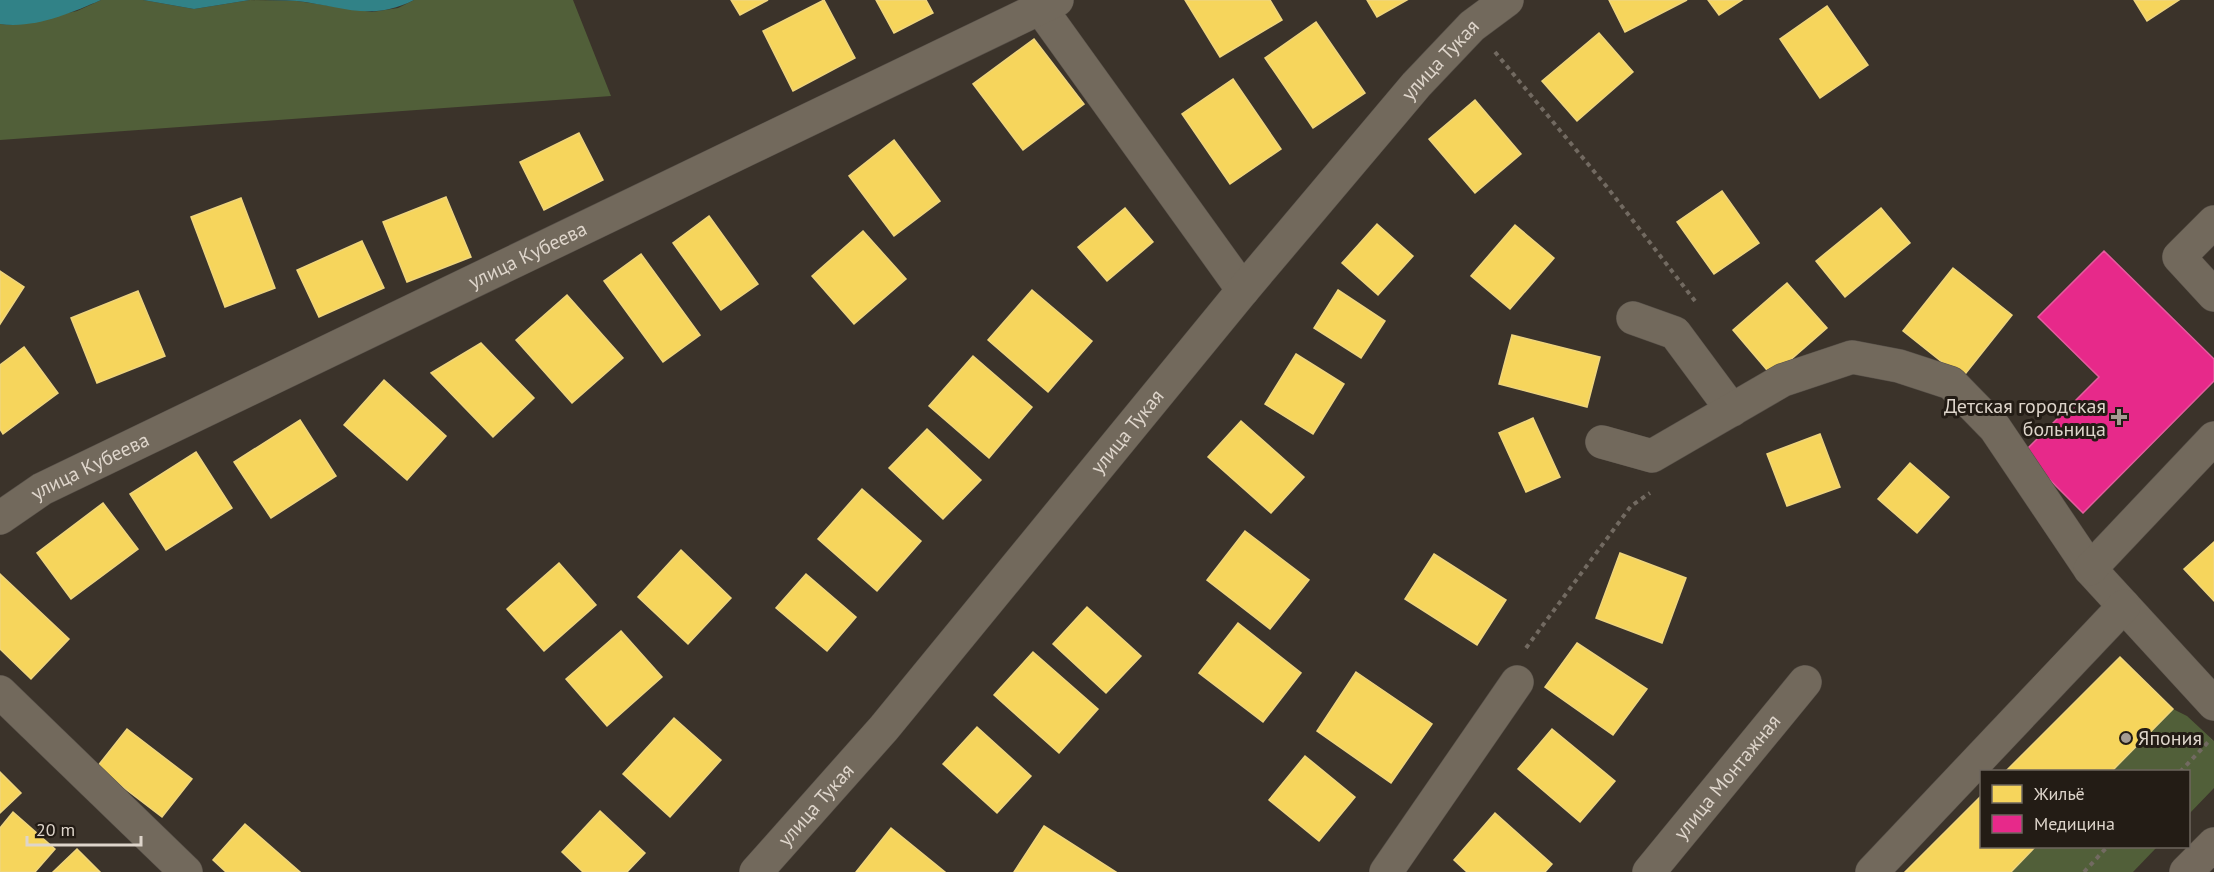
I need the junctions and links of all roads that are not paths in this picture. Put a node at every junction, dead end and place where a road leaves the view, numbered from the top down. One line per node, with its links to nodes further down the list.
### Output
1 (1508, 0): 4 (street, улица Тукая)
2 (1049, 5): 4 (street); 10 (street, улица Кубеева)
3 (2214, 222): 5 (street)
4 (1243, 290): 19 (street, улица Тукая)
5 (2214, 295)
6 (1633, 318): 7 (street)
7 (1732, 410): 9 (street); 11 (street)
8 (2214, 438): 11 (street)
9 (1602, 442)
10 (0, 518)
11 (2090, 569): 12 (street)
12 (2124, 606): 16 (street); 22 (street)
13 (1520, 668): 20 (street)
14 (1805, 682): 21 (street, улица Монтажная)
15 (0, 692): 18 (street)
16 (2214, 704)
17 (2214, 844): 23 (main road)
18 (186, 872)
19 (756, 872)
20 (1386, 872)
21 (1648, 872)
22 (1872, 872)
23 (2186, 872)

